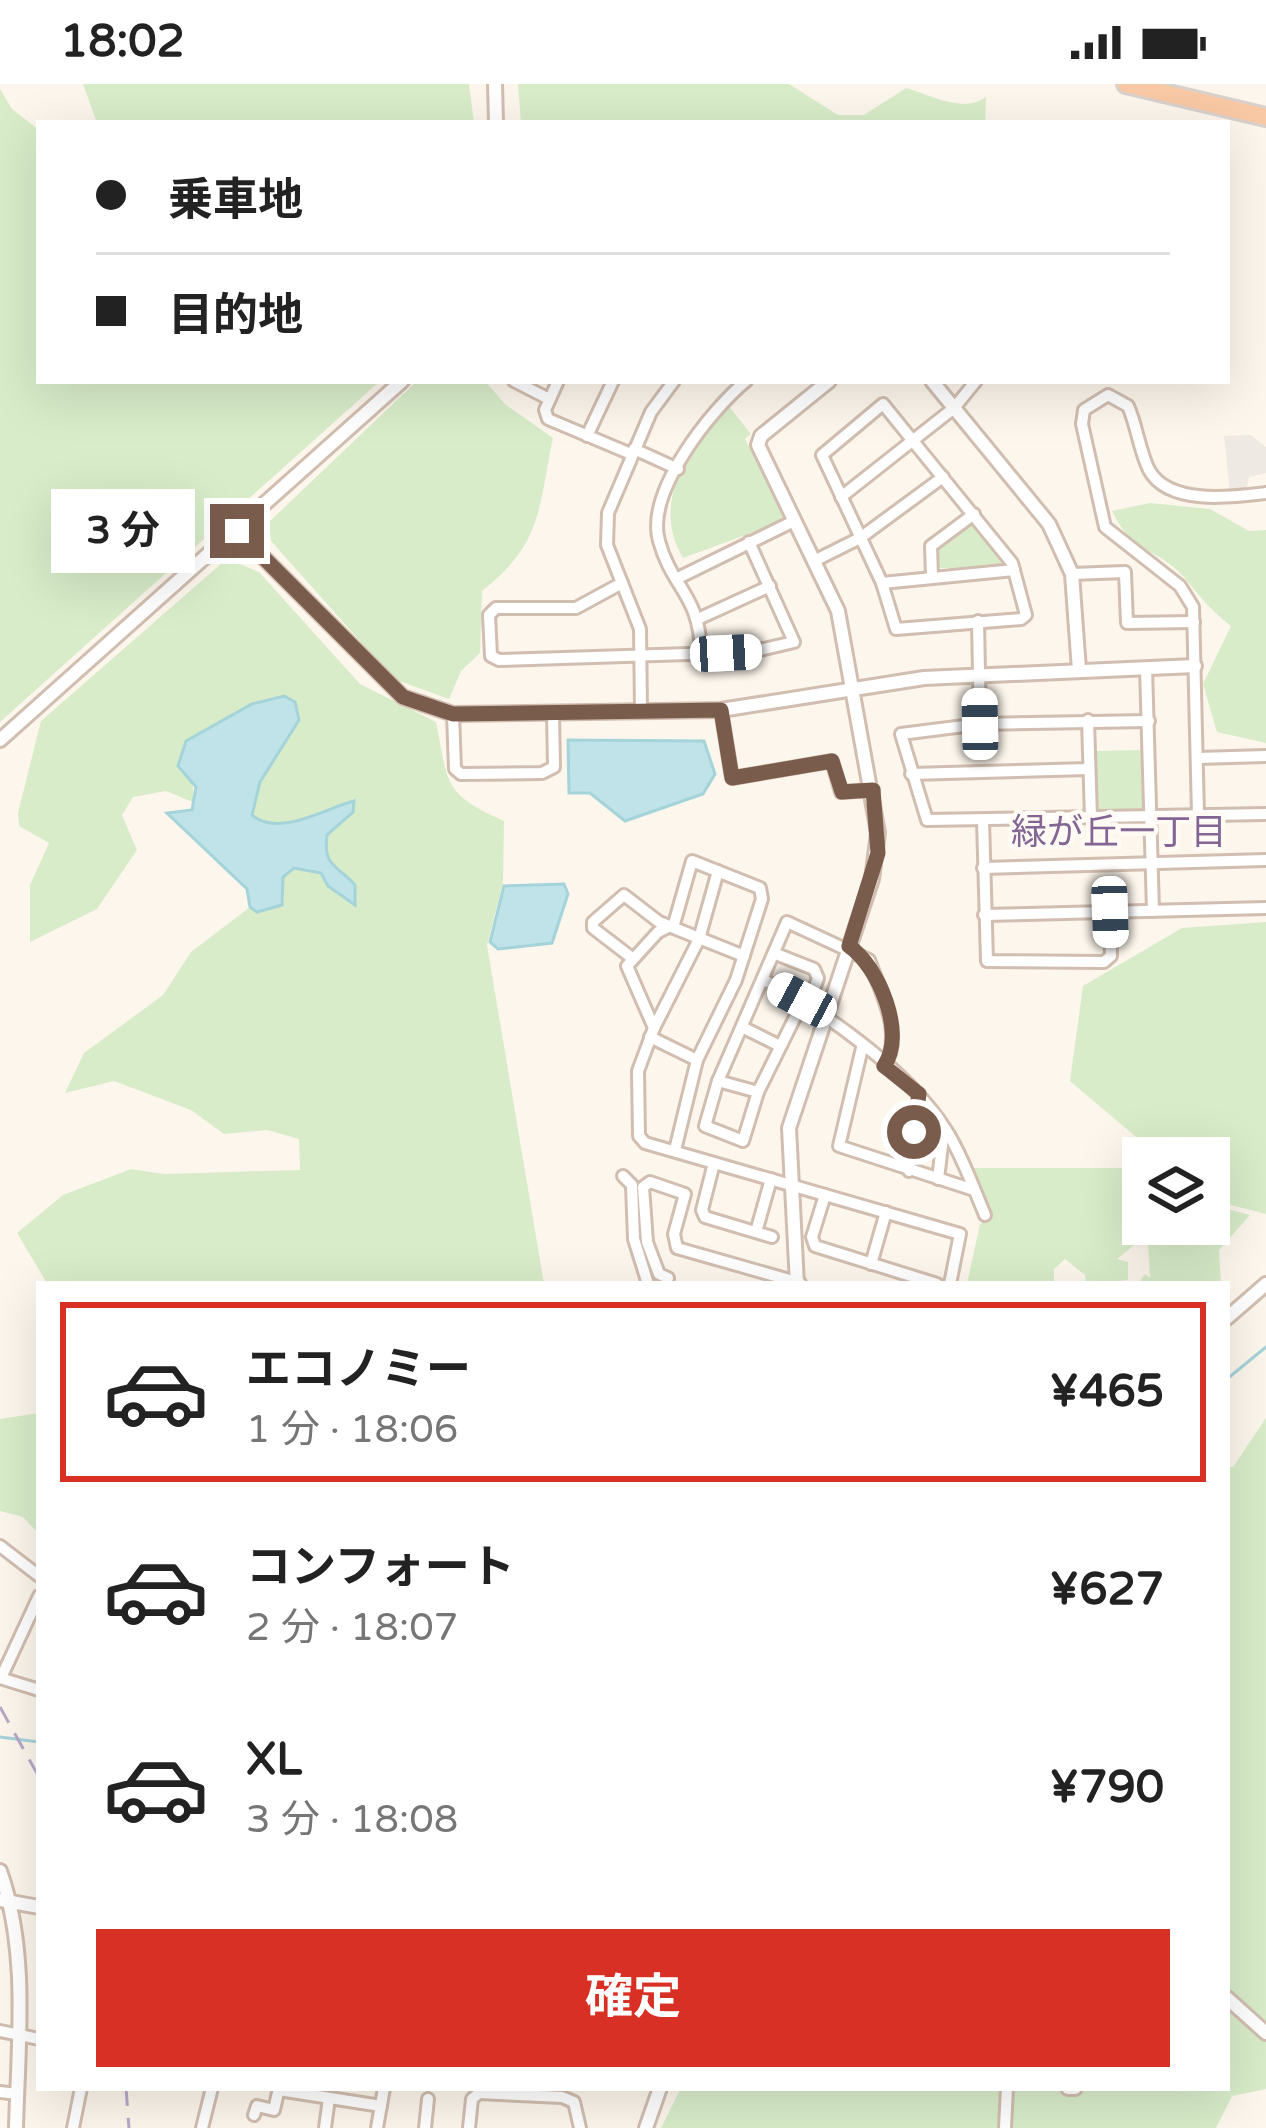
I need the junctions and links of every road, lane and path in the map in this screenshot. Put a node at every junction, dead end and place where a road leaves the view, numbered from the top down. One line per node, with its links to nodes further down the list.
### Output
1 (495, 84): 4 (street)
2 (1126, 84): 3 (highway)
3 (1266, 117)
4 (496, 120)
5 (399, 384): 27 (street)
6 (520, 384): 16 (street)
7 (556, 384): 16 (street)
8 (612, 384): 18 (street)
9 (672, 384): 20 (street)
10 (743, 384): 21 (street)
11 (805, 384): 15 (street)
12 (825, 384): 15 (street)
13 (934, 384): 17 (street)
14 (974, 384): 17 (street)
15 (813, 394): 26 (street)
16 (549, 399): 18 (street)
17 (954, 408): 19 (street); 32 (street)
18 (587, 436): 20 (street)
19 (913, 440): 22 (street); 24 (street); 24 (street)
20 (633, 452): 21 (street); 35 (street)
21 (678, 469): 34 (street)
22 (943, 477): 25 (street); 28 (street)
23 (1266, 493): 40 (street)
24 (841, 497): 28 (street)
25 (974, 514): 31 (street); 33 (street)
26 (794, 521): 29 (street); 30 (street)
27 (237, 531): 51 (street); 55 (street)
28 (860, 538): 30 (street); 36 (street)
29 (749, 542): 34 (street); 37 (street)
30 (814, 561): 47 (street)
31 (1014, 570): 33 (street); 39 (street)
32 (1072, 574): 40 (street); 45 (street)
33 (932, 576): 36 (street)
34 (678, 578): 38 (street)
35 (622, 583): 42 (street); 42 (street)
36 (882, 584): 39 (street)
37 (770, 586): 38 (street); 41 (street)
38 (700, 619): 41 (street)
39 (978, 621): 46 (street)
40 (1194, 622): 43 (street)
41 (701, 654): 42 (street)
42 (640, 656): 49 (street)
43 (1195, 666): 44 (street); 57 (street)
44 (1146, 668): 45 (street); 53 (street)
45 (1079, 670): 46 (street)
46 (979, 673): 47 (street); 54 (street)
47 (856, 690): 48 (street); 60 (street)
48 (721, 710): 49 (street); 60 (street)
49 (641, 711): 50 (street)
50 (553, 713): 51 (street); 51 (street)
51 (453, 714)
52 (1088, 720): 53 (street); 54 (street); 58 (street)
53 (1149, 721): 63 (street)
54 (980, 724): 59 (street)
55 (0, 740)
56 (1266, 757): 57 (street)
57 (1198, 758): 62 (street)
58 (1089, 769): 59 (street); 64 (street)
59 (911, 774): 65 (street)
60 (873, 790): 76 (street)
61 (1266, 814): 62 (street)
62 (1198, 815): 63 (street)
63 (1151, 816): 64 (street); 67 (street)
64 (1091, 818): 65 (street)
65 (982, 820): 68 (street)
66 (1266, 860): 67 (street)
67 (1152, 864): 68 (street); 71 (street)
68 (983, 868): 73 (street)
69 (718, 871): 74 (street); 75 (street); 78 (street)
70 (1266, 908): 71 (street)
71 (1154, 911): 72 (street)
72 (1110, 912): 73 (street); 73 (street)
73 (984, 915)
74 (668, 926): 75 (street); 79 (street); 79 (street)
75 (699, 939): 78 (street); 84 (street)
76 (849, 946): 77 (street); 82 (street); 88 (street)
77 (776, 954): 80 (street); 81 (street)
78 (744, 956): 87 (street)
79 (632, 958): 84 (street)
80 (766, 981): 81 (street); 83 (street)
81 (805, 1003): 82 (street); 85 (street)
82 (825, 1018): 86 (street); 99 (street)
83 (744, 1028): 85 (street); 89 (street)
84 (652, 1032): 87 (street); 93 (street)
85 (780, 1046): 90 (street)
86 (862, 1048): 88 (street); 95 (street)
87 (697, 1060): 93 (street)
88 (884, 1066): 91 (street)
89 (718, 1081): 90 (street); 90 (street)
90 (758, 1093)
91 (919, 1094): 92 (street); 95 (street)
92 (945, 1128): 98 (street); 100 (street)
93 (676, 1150): 94 (street)
94 (714, 1163): 97 (street); 104 (street)
95 (909, 1171): 98 (street)
96 (623, 1176): 109 (street)
97 (771, 1179): 99 (street); 104 (street)
98 (938, 1179): 100 (street)
99 (788, 1183): 101 (street); 113 (street)
100 (974, 1190): 103 (street)
101 (825, 1195): 102 (street); 107 (street)
102 (886, 1212): 107 (street); 115 (street)
103 (985, 1215)
104 (756, 1232): 105 (street)
105 (772, 1237)
106 (677, 1248): 108 (street); 110 (street); 110 (street)
107 (871, 1264): 114 (street)
108 (741, 1266): 111 (street); 112 (street)
109 (647, 1281)
110 (666, 1281)
111 (737, 1281)
112 (780, 1281)
113 (799, 1281)
114 (927, 1281)
115 (951, 1281)
116 (1266, 1284): 117 (street)
117 (1230, 1315)
118 (2, 1551): 119 (street)
119 (36, 1574)
120 (36, 1603): 121 (street)
121 (23, 1631): 122 (street); 123 (street)
122 (36, 1636)
123 (0, 1678): 124 (street)
124 (36, 1689)
125 (0, 1871): 126 (street)
126 (5, 1901): 127 (street); 131 (street)
127 (36, 1906)
128 (1230, 2001): 130 (street)
129 (0, 2031): 131 (street)
130 (1266, 2033)
131 (18, 2035): 132 (street); 141 (street)
132 (36, 2038)
133 (80, 2091): 147 (street)
134 (211, 2091): 148 (street)
135 (279, 2091): 145 (street)
136 (290, 2091): 142 (street)
137 (384, 2091): 144 (street)
138 (659, 2091): 154 (street)
139 (1007, 2091): 155 (street)
140 (0, 2092): 141 (street)
141 (17, 2094): 146 (street)
142 (329, 2098): 144 (street); 149 (street)
143 (428, 2099): 151 (street)
144 (381, 2107): 150 (street)
145 (254, 2115)
146 (16, 2128)
147 (73, 2128)
148 (202, 2128)
149 (326, 2128)
150 (377, 2128)
151 (425, 2128)
152 (469, 2128): 153 (street)
153 (580, 2128)
154 (646, 2128)
155 (1005, 2128)

